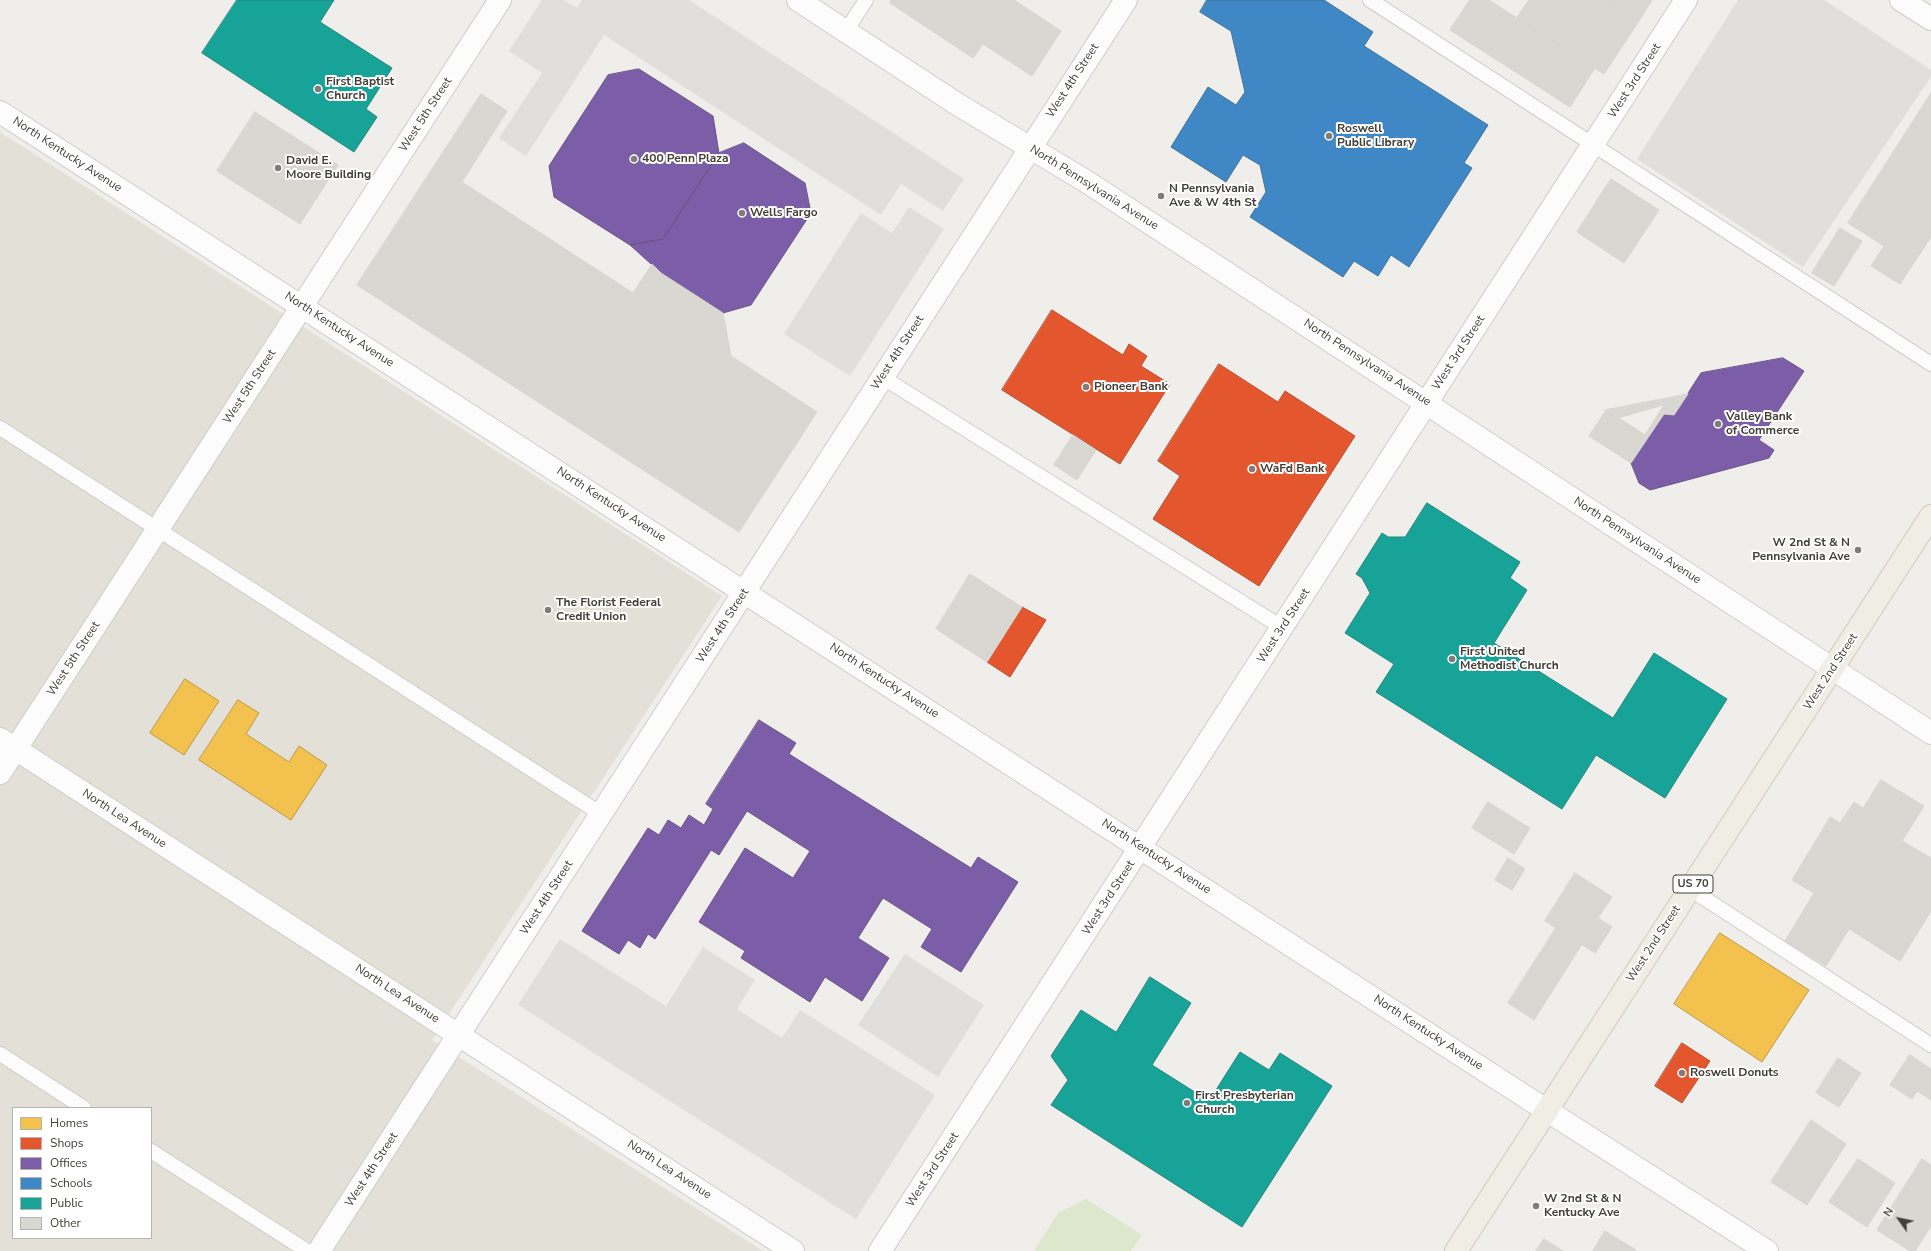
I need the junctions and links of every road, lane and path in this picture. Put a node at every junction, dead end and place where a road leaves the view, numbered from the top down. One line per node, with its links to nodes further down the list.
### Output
1 (500, 0): 13 (street, West 5th Street)
2 (798, 0): 9 (street, North Pennsylvania Avenue)
3 (866, 0): 9 (lane)
4 (1126, 0): 12 (street, West 4th Street)
5 (1370, 0): 11 (lane)
6 (1686, 0): 11 (street, West 3rd Street)
7 (1901, 0): 8 (street)
8 (1931, 19)
9 (846, 31): 12 (street, North Pennsylvania Avenue)
10 (0, 112): 13 (street, North Kentucky Avenue)
11 (1593, 146): 14 (lane); 16 (street, West 3rd Street)
12 (1030, 147): 15 (street, West 4th Street); 16 (street, North Pennsylvania Avenue)
13 (302, 306): 19 (street, West 5th Street); 20 (street, North Kentucky Avenue)
14 (1931, 364)
15 (882, 377): 20 (street, West 4th Street); 21 (lane)
16 (1427, 403): 21 (street, West 3rd Street); 22 (street, North Pennsylvania Avenue)
17 (0, 428): 19 (lane)
18 (1931, 516): 22 (main road, West 2nd Street / US 70)
19 (158, 530): 24 (street, West 5th Street); 26 (lane)
20 (745, 591): 26 (street, West 4th Street); 27 (street, North Kentucky Avenue)
21 (1283, 628): 27 (street, West 3rd Street)
22 (1833, 669): 23 (street, North Pennsylvania Avenue); 28 (main road, West 2nd Street / US 70)
23 (1931, 733)
24 (8, 744): 25 (street, West 5th Street); 29 (street, North Lea Avenue)
25 (0, 773)
26 (601, 814): 29 (street, West 4th Street)
27 (1141, 848): 33 (street, North Kentucky Avenue); 38 (street, West 3rd Street)
28 (1690, 889): 30 (lane); 33 (main road, West 2nd Street / US 70)
29 (460, 1034): 36 (street, West 4th Street); 37 (street, North Lea Avenue)
30 (1931, 1045)
31 (0, 1054): 32 (lane)
32 (82, 1107)
33 (1546, 1110): 39 (main road, West 2nd Street / US 70); 40 (street, North Kentucky Avenue)
34 (152, 1152): 35 (lane)
35 (307, 1251)
36 (319, 1251)
37 (793, 1251)
38 (880, 1251)
39 (1456, 1251)
40 (1767, 1251)

